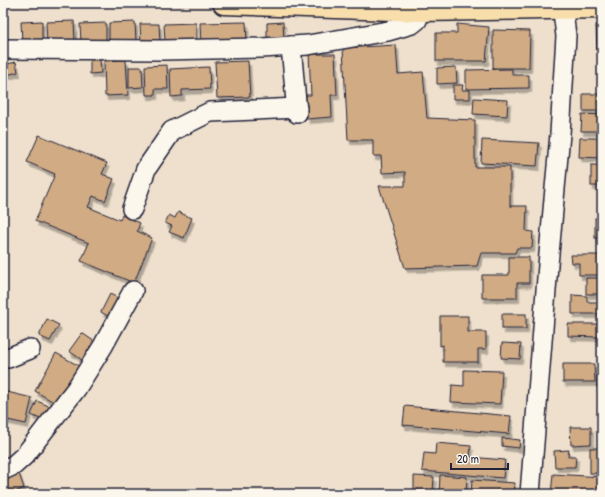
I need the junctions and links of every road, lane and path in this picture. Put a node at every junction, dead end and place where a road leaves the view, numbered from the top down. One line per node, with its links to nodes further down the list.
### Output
1 (224, 3): 4 (main road)
2 (563, 5): 3 (main road); 4 (main road); 12 (street)
3 (602, 7)
4 (421, 10): 5 (street)
5 (292, 46): 6 (street); 7 (street)
6 (3, 48)
7 (132, 209)
8 (133, 292): 11 (street)
9 (30, 349): 10 (street)
10 (3, 356)
11 (3, 470)
12 (530, 494)

